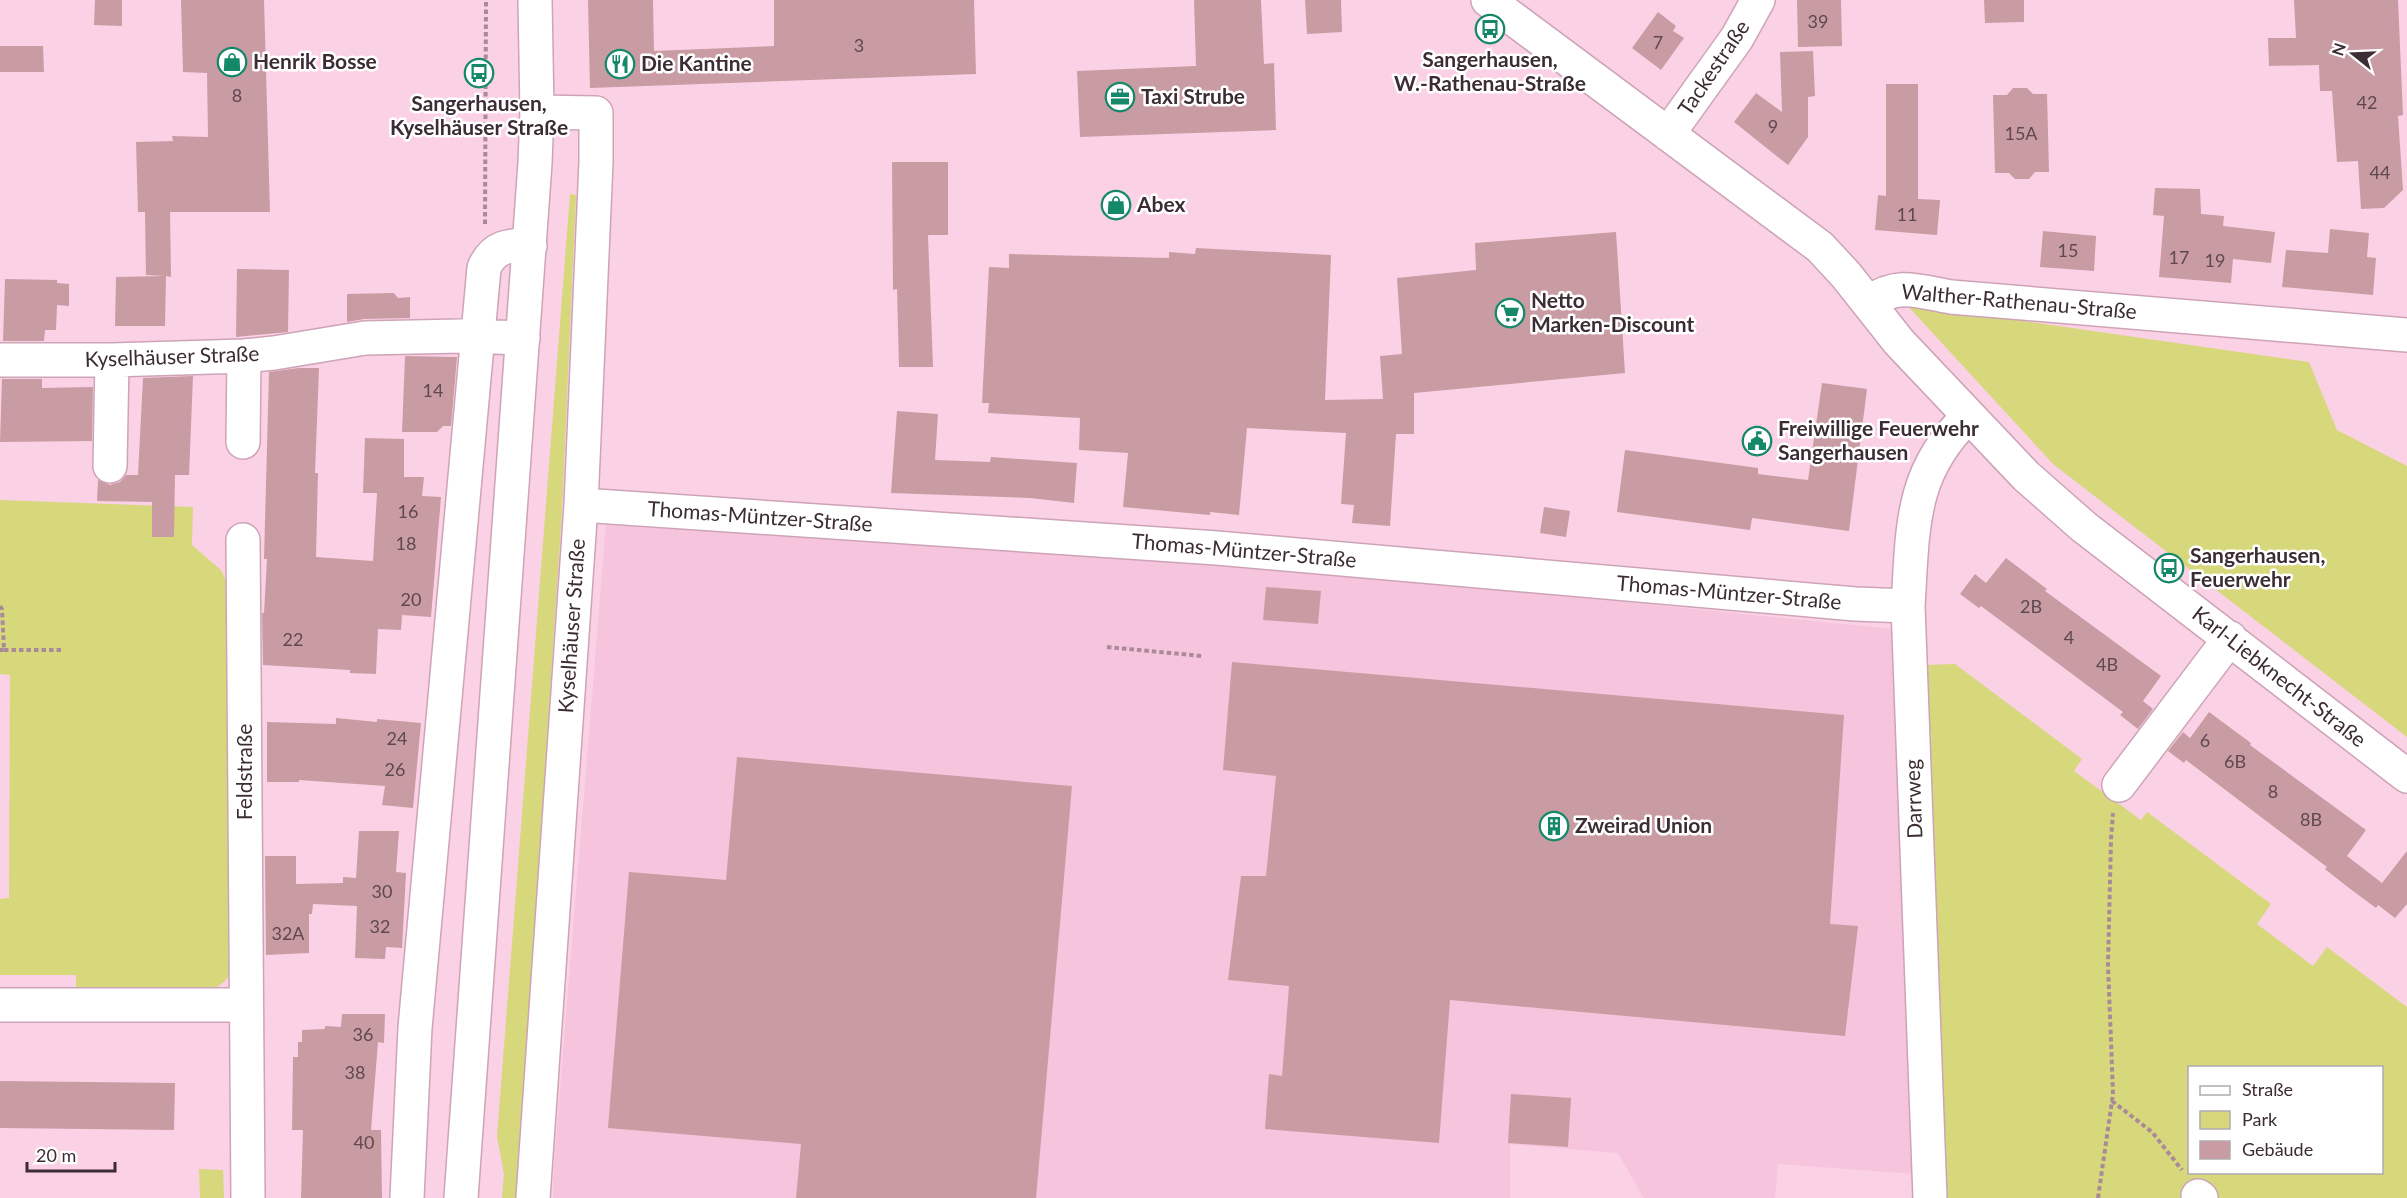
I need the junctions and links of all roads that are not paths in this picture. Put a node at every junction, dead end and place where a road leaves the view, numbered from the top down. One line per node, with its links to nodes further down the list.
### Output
1 (535, 0): 4 (street)
2 (1488, 0): 5 (street)
3 (1758, 0): 5 (street, Tackestraße)
4 (537, 112): 6 (street); 17 (street, Kyselhäuser Straße)
5 (1668, 135): 7 (street)
6 (530, 246): 9 (street); 10 (street)
7 (1869, 302): 8 (street, Walther-Rathenau-Straße); 14 (street, Karl-Liebknecht-Straße)
8 (2407, 335)
9 (478, 336): 10 (street, Kyselhäuser Straße); 11 (street, Kyselhäuser Straße); 26 (street)
10 (523, 338): 27 (street)
11 (244, 356): 13 (street, Kyselhäuser Straße); 15 (street)
12 (0, 360): 13 (street, Kyselhäuser Straße)
13 (112, 360): 16 (street)
14 (1969, 416): 19 (street, Darrweg); 20 (street, Karl-Liebknecht-Straße)
15 (243, 442)
16 (110, 466)
17 (581, 505): 19 (street, Thomas-Müntzer-Straße); 28 (street, Kyselhäuser Straße)
18 (243, 540): 24 (street, Feldstraße)
19 (1908, 606): 29 (street, Darrweg)
20 (2230, 638): 21 (street, Karl-Liebknecht-Straße); 22 (street)
21 (2407, 776)
22 (2119, 785)
23 (0, 1005): 24 (street)
24 (246, 1005): 25 (street, Feldstraße)
25 (248, 1198)
26 (407, 1198)
27 (461, 1198)
28 (533, 1198)
29 (1930, 1198)

